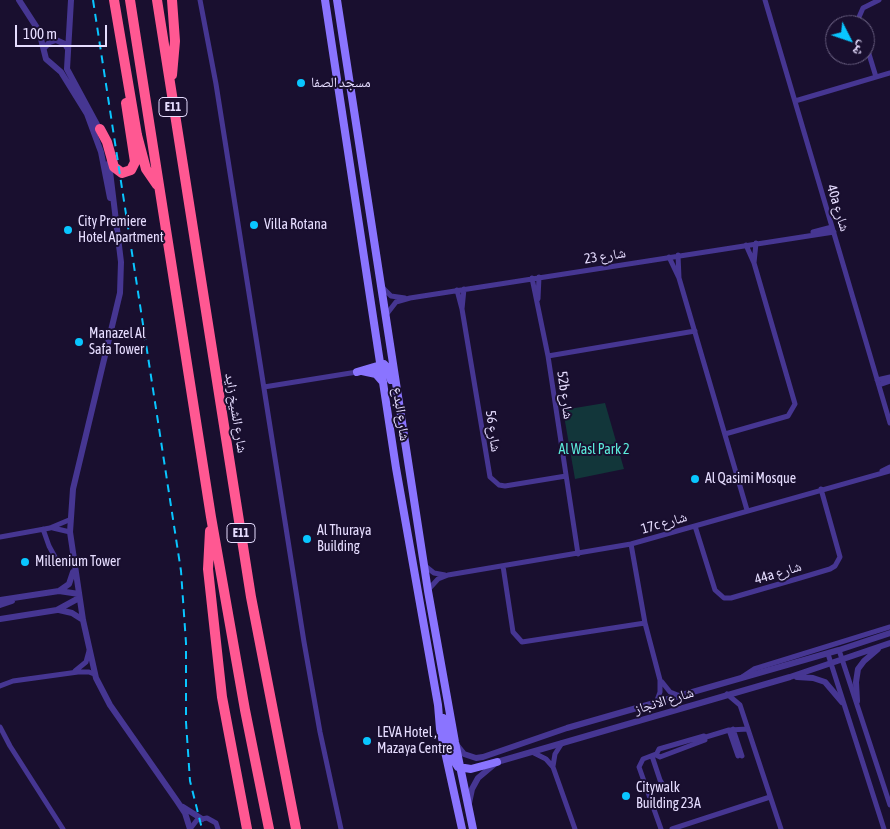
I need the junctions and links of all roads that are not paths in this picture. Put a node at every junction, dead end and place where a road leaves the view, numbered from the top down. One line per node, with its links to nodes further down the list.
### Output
1 (20, 0): 14 (street)
2 (71, 0): 13 (street)
3 (114, 0): 23 (highway)
4 (130, 0): 29 (highway, E11)
5 (157, 0): 26 (highway, شارع الشيخ زايد / E11)
6 (172, 0): 26 (highway)
7 (200, 0): 55 (street)
8 (325, 0): 15 (main road, شارع البدع)
9 (337, 0): 22 (main road, شارع البدع)
10 (765, 0): 27 (street, 40a شارع)
11 (879, 0): 12 (street)
12 (860, 15)
13 (70, 25): 16 (street); 18 (street)
14 (36, 26): 16 (street); 17 (street)
15 (331, 34): 22 (main road); 49 (main road, شارع البدع)
16 (56, 40): 17 (street); 18 (street)
17 (44, 48): 20 (street)
18 (68, 50): 19 (street)
19 (67, 59): 20 (street); 28 (street)
20 (52, 64): 31 (street)
21 (872, 65): 25 (street)
22 (348, 70): 40 (main road, شارع البدع)
23 (125, 72): 28 (highway); 29 (highway)
24 (890, 73): 25 (street)
25 (876, 77): 27 (street)
26 (170, 86): 132 (highway, شارع الشيخ زايد / E11)
27 (795, 103): 30 (street, 40a شارع)
28 (100, 129): 31 (street)
29 (158, 186): 63 (highway, E11)
30 (833, 229): 32 (street, شارع 23); 53 (street, 40a شارع)
31 (118, 234): 64 (street)
32 (756, 243): 33 (street, شارع 23); 36 (street)
33 (746, 245): 34 (street, شارع 23); 36 (street)
34 (678, 256): 35 (street, شارع 23); 39 (street)
35 (669, 257): 37 (street, شارع 23); 39 (street)
36 (754, 263): 58 (street)
37 (539, 277): 38 (street, شارع 23); 44 (street, 52b شارع)
38 (532, 278): 41 (street, شارع 23); 44 (street, 52b شارع)
39 (679, 278): 47 (street)
40 (381, 286): 43 (street, شارع 23); 46 (main road, شارع البدع)
41 (464, 289): 42 (street, شارع 23); 45 (street, شارع 56)
42 (457, 290): 43 (street, شارع 23); 45 (street, شارع 56)
43 (410, 298): 46 (street, شارع 23)
44 (538, 299): 48 (street, 52b شارع)
45 (462, 309): 60 (street, شارع 56)
46 (386, 315): 56 (main road, شارع البدع)
47 (695, 331): 48 (street); 58 (street)
48 (548, 356): 60 (street, 52b شارع)
49 (381, 364): 50 (main road); 54 (main road, شارع البدع); 56 (main road)
50 (357, 372): 54 (main road); 55 (street)
51 (890, 377): 53 (street)
52 (890, 381): 53 (street)
53 (878, 383): 57 (street, 40a شارع)
54 (384, 384): 109 (main road, شارع البدع)
55 (264, 387): 133 (street)
56 (402, 420): 73 (main road, شارع البدع)
57 (890, 423)
58 (725, 434): 62 (street)
59 (889, 469): 61 (street, 17c شارع)
60 (566, 476): 71 (street, 52b شارع)
61 (821, 489): 62 (street, 17c شارع); 65 (street, 44a شارع)
62 (747, 510): 65 (street, 17c شارع)
63 (211, 518): 130 (highway); 131 (highway, E11)
64 (69, 520): 67 (street); 68 (street)
65 (695, 526): 70 (street, 17c شارع)
66 (43, 528): 67 (street); 69 (street); 72 (street)
67 (50, 528): 68 (street)
68 (70, 532): 74 (street)
69 (0, 536)
70 (631, 544): 71 (street, 17c شارع); 86 (street)
71 (578, 554): 75 (street, 17c شارع)
72 (55, 557)
73 (424, 565): 76 (street); 78 (main road, شارع البدع)
74 (74, 566): 77 (street); 80 (street)
75 (504, 566): 76 (street, 17c شارع); 86 (street)
76 (448, 575): 78 (street, 17c شارع)
77 (59, 591): 79 (street); 80 (street)
78 (428, 591): 113 (main road, شارع البدع)
79 (25, 596): 81 (street); 82 (street)
80 (79, 596): 83 (street); 85 (street)
81 (0, 600)
82 (0, 605)
83 (57, 610): 84 (street); 85 (street)
84 (0, 619)
85 (83, 620): 91 (street)
86 (646, 623): 100 (street)
87 (890, 627): 99 (street, شارع الانجاز)
88 (890, 633): 92 (street, شارع الانجاز)
89 (890, 644): 90 (street, شارع الانجاز)
90 (881, 646): 94 (street, شارع الانجاز); 106 (street)
91 (89, 650): 96 (street); 97 (street)
92 (839, 650): 93 (street, شارع الانجاز); 94 (street)
93 (828, 654): 95 (street); 99 (street, شارع الانجاز)
94 (842, 659): 95 (street, شارع الانجاز); 106 (street)
95 (831, 663): 98 (street, شارع الانجاز); 107 (street)
96 (72, 673): 97 (street); 101 (street)
97 (94, 674): 123 (street)
98 (790, 677): 104 (street, شارع الانجاز); 107 (street)
99 (739, 679): 105 (street, شارع الانجاز)
100 (660, 680): 105 (street); 108 (street)
101 (13, 681): 102 (street); 103 (street)
102 (0, 682)
103 (0, 686)
104 (727, 694): 111 (street); 114 (street, شارع الانجاز)
105 (680, 696): 108 (street, شارع الانجاز)
106 (857, 701): 124 (street)
107 (842, 702): 140 (street)
108 (656, 703): 113 (street, شارع الانجاز)
109 (438, 705): 120 (main road); 134 (main road, شارع البدع)
110 (0, 727): 127 (street)
111 (748, 729): 112 (street); 122 (street)
112 (731, 730): 116 (street); 117 (street)
113 (455, 742): 120 (main road, شارع البدع)
114 (562, 743): 115 (street, شارع الانجاز); 119 (street)
115 (532, 752): 118 (street, شارع الانجاز); 119 (street)
116 (654, 755): 121 (street); 137 (street)
117 (740, 756)
118 (497, 762): 120 (main road); 125 (street, شارع الانجاز)
119 (553, 766): 136 (street)
120 (460, 768): 125 (main road, شارع البدع)
121 (665, 788)
122 (770, 797): 138 (street); 139 (street)
123 (177, 800): 126 (street); 128 (street)
124 (890, 804)
125 (468, 807): 135 (main road, شارع البدع)
126 (202, 818): 128 (street); 129 (street)
127 (63, 829)
128 (190, 829)
129 (218, 829)
130 (246, 829)
131 (269, 829)
132 (296, 829)
133 (341, 829)
134 (462, 829)
135 (473, 829)
136 (574, 829)
137 (661, 829)
138 (672, 829)
139 (781, 829)
140 (884, 829)

